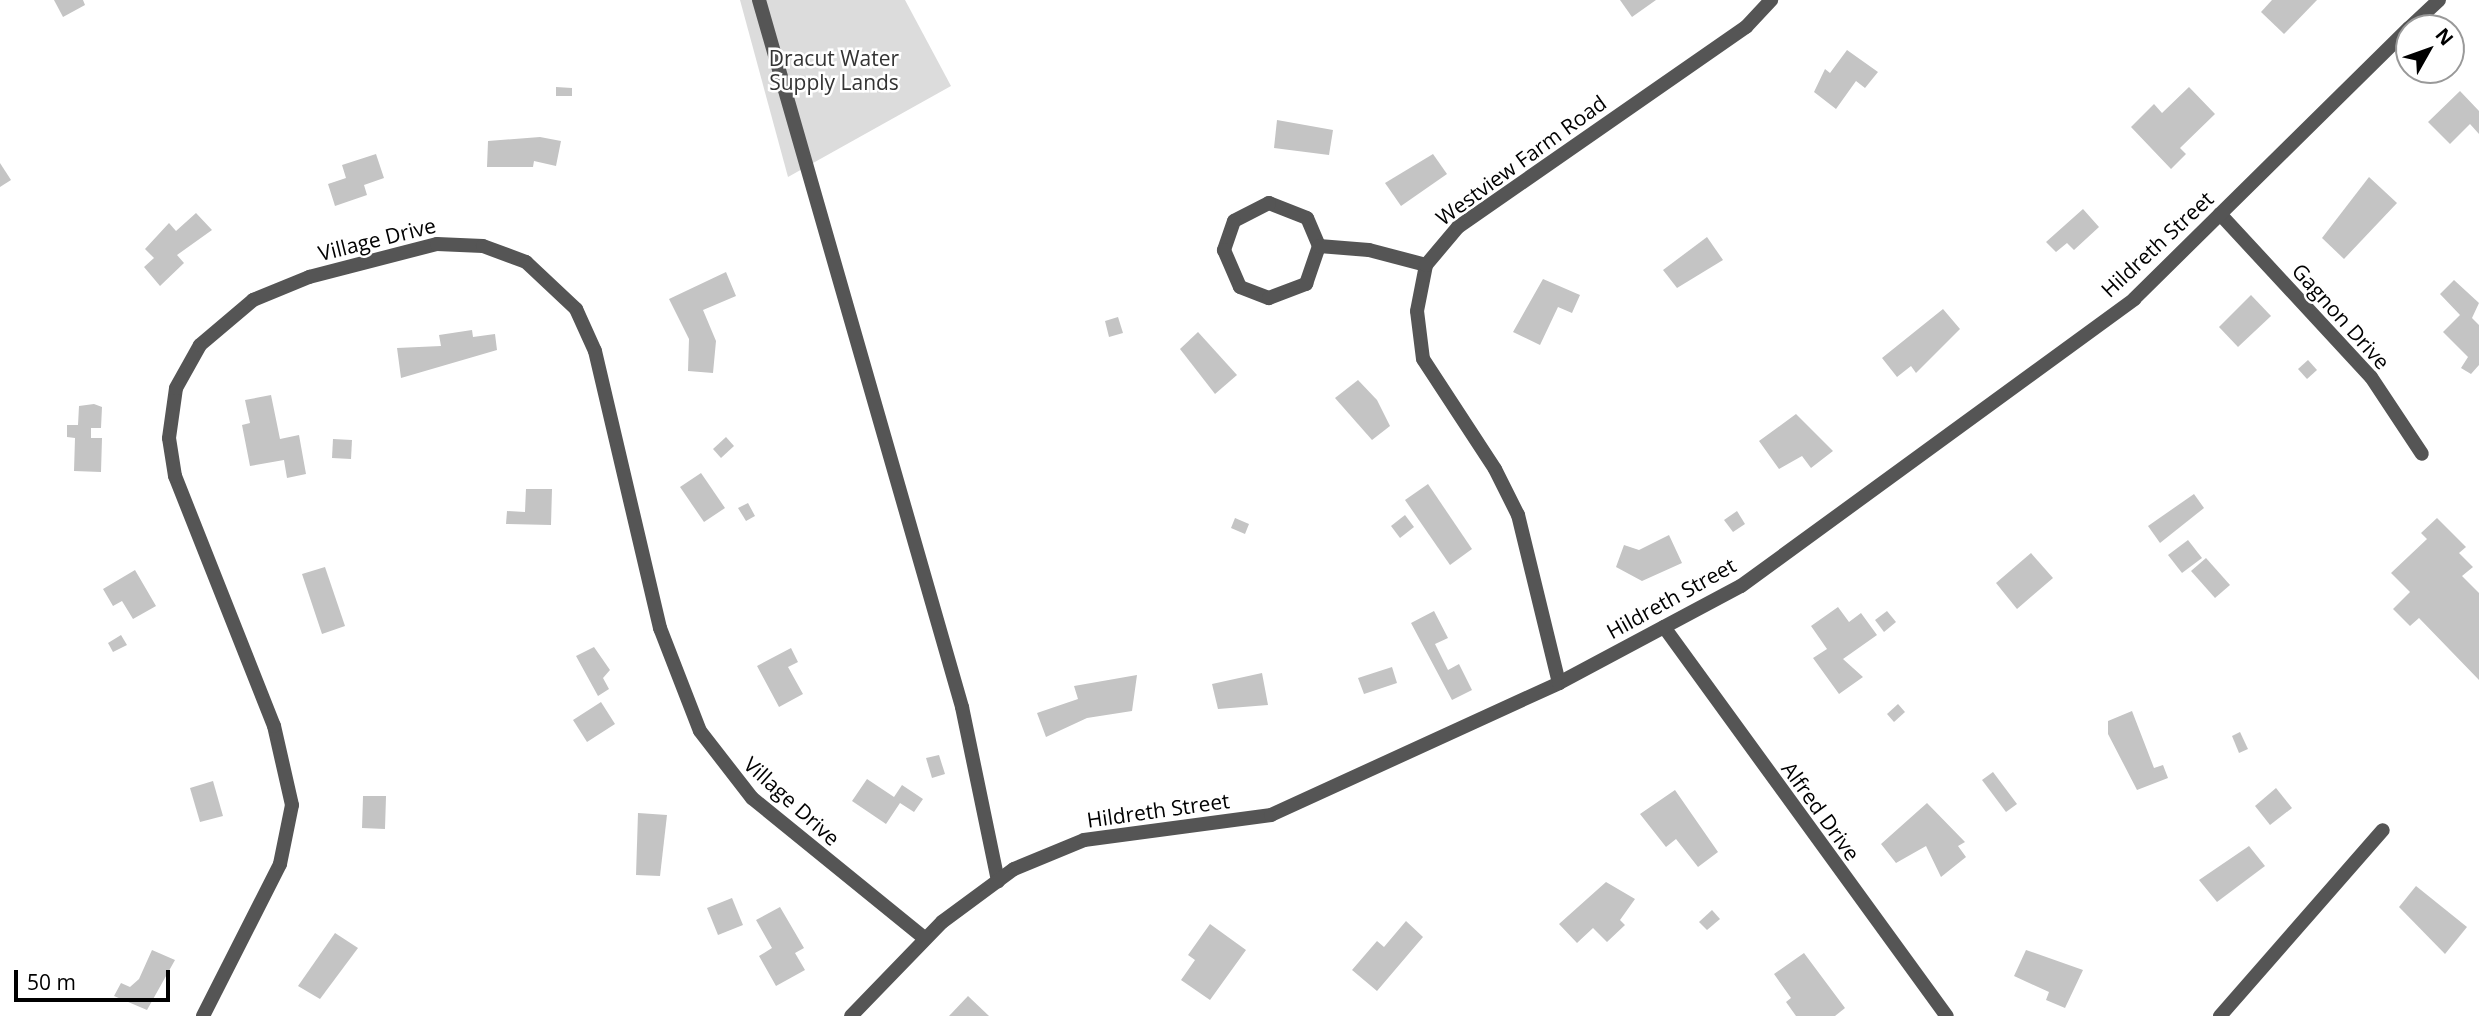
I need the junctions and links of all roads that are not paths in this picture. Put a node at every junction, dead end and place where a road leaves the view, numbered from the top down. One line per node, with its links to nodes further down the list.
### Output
1 (759, 0): 13 (street)
2 (1771, 0): 8 (street, Westview Farm Road)
3 (2439, 0): 4 (street, Hildreth Street)
4 (2424, 14)
5 (2395, 42): 6 (street, Hildreth Street)
6 (2220, 214): 9 (street, Gagnon Drive); 10 (street, Hildreth Street)
7 (1319, 246): 7 (street); 8 (street)
8 (1426, 265): 11 (street, Westview Farm Road)
9 (2422, 454)
10 (1664, 627): 11 (street, Hildreth Street); 17 (street, Alfred Drive)
11 (1559, 683): 13 (street, Hildreth Street)
12 (2383, 830): 18 (street)
13 (998, 881): 14 (street, Hildreth Street)
14 (923, 939): 15 (street, Village Drive); 16 (street, Hildreth Street)
15 (204, 1016)
16 (851, 1016)
17 (1947, 1016)
18 (2220, 1016)

